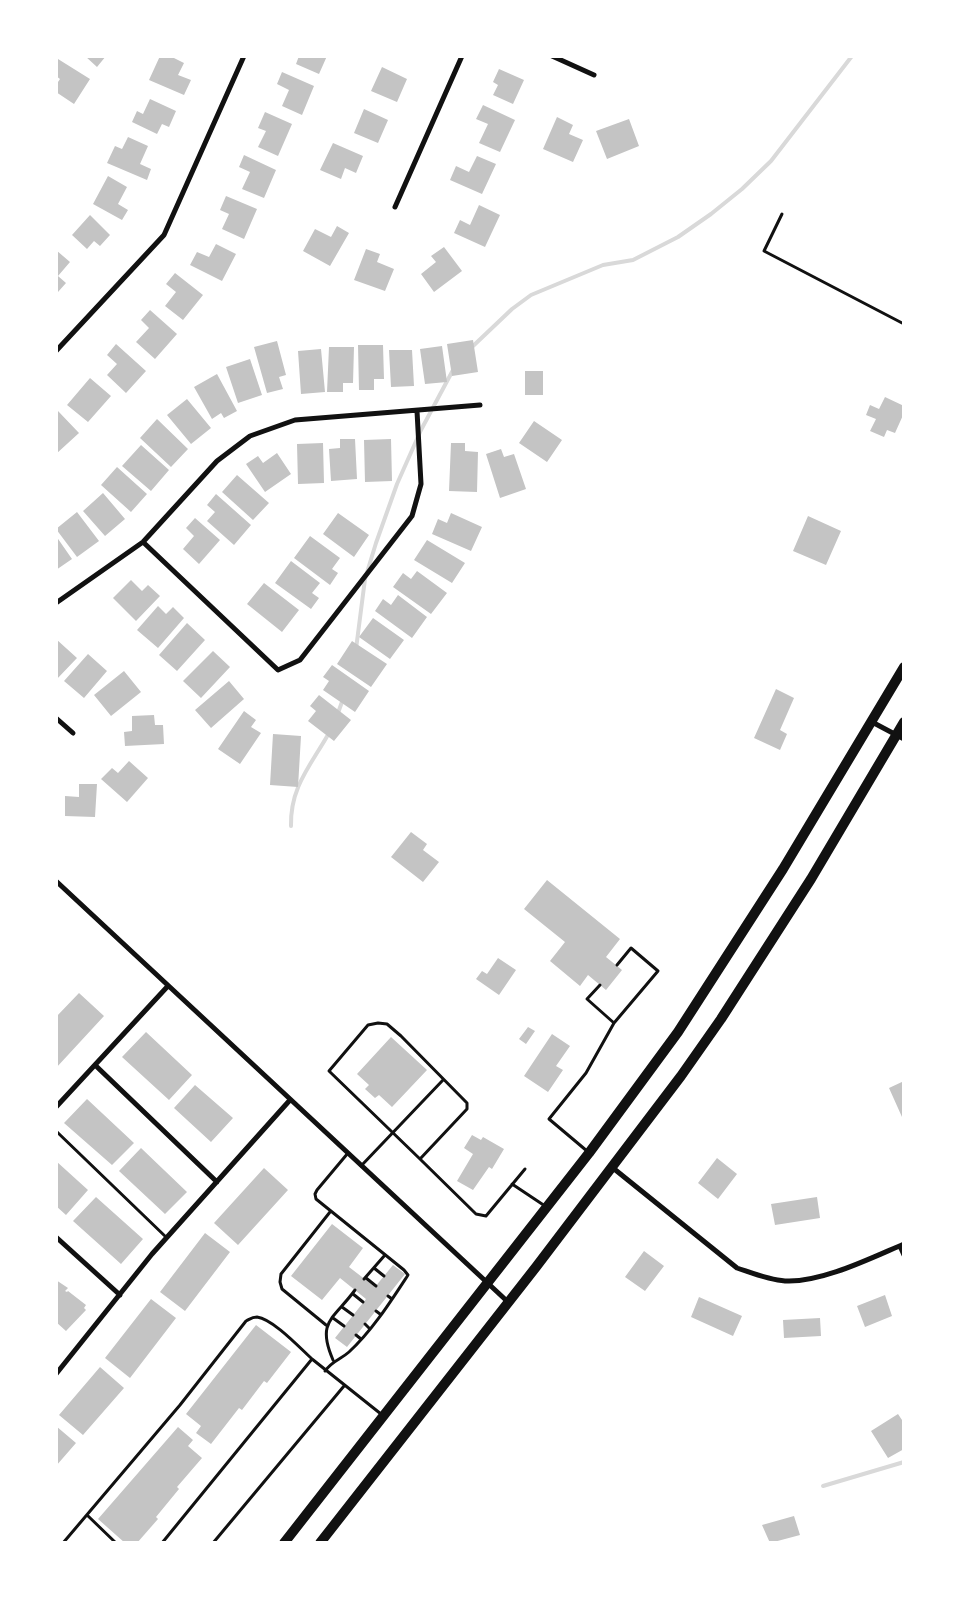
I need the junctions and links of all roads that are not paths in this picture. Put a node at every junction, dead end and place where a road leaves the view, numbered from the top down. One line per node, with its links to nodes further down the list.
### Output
1 (244, 56): 8 (street)
2 (462, 56): 5 (street)
3 (552, 56): 4 (street)
4 (594, 75)
5 (395, 207)
6 (782, 214): 7 (lane)
7 (904, 324)
8 (56, 351)
9 (480, 405): 10 (street)
10 (417, 411): 11 (street); 11 (street)
11 (143, 542): 12 (street)
12 (56, 603)
13 (904, 667): 15 (main road)
14 (56, 718): 17 (street)
15 (872, 722): 18 (street); 31 (main road)
16 (904, 722): 18 (main road)
17 (73, 733)
18 (900, 738): 34 (main road)
19 (56, 881): 22 (street)
20 (617, 965): 23 (lane)
21 (600, 985): 23 (lane)
22 (167, 986): 24 (street); 26 (street)
23 (614, 1023): 31 (lane)
24 (95, 1064): 27 (street); 36 (street)
25 (442, 1080): 29 (lane); 29 (lane); 32 (lane)
26 (290, 1100): 30 (street); 36 (street)
27 (56, 1107)
28 (56, 1131): 41 (lane)
29 (392, 1132): 32 (lane); 33 (lane)
30 (348, 1153): 33 (street); 39 (lane)
31 (590, 1153): 38 (main road)
32 (420, 1159): 37 (lane)
33 (361, 1166): 47 (street)
34 (613, 1168): 42 (street); 53 (main road)
35 (525, 1169): 37 (lane)
36 (217, 1182): 41 (street)
37 (512, 1184): 38 (lane)
38 (547, 1207): 47 (main road)
39 (330, 1212): 43 (lane); 60 (lane)
40 (56, 1237): 49 (street)
41 (166, 1238): 49 (street)
42 (902, 1245): 44 (street)
43 (385, 1254): 45 (lane); 51 (lane)
44 (904, 1256)
45 (374, 1268): 46 (lane); 48 (lane)
46 (384, 1276)
47 (488, 1283): 53 (street); 70 (main road)
48 (376, 1286)
49 (120, 1295): 68 (street)
50 (388, 1296): 51 (lane)
51 (392, 1299): 56 (lane)
52 (363, 1302): 54 (lane)
53 (508, 1302): 77 (main road)
54 (342, 1306): 57 (lane); 58 (lane)
55 (376, 1311): 56 (lane)
56 (380, 1314): 62 (lane)
57 (353, 1315)
58 (333, 1318): 60 (lane); 61 (lane)
59 (365, 1324): 62 (lane)
60 (326, 1326): 66 (lane)
61 (344, 1326)
62 (370, 1328): 64 (lane)
63 (356, 1335): 64 (lane)
64 (361, 1339): 66 (lane)
65 (312, 1359): 67 (lane); 71 (lane); 74 (lane)
66 (333, 1360): 67 (lane)
67 (325, 1371): 69 (lane)
68 (56, 1374)
69 (344, 1386): 70 (lane); 75 (lane)
70 (384, 1416): 76 (main road)
71 (87, 1515): 72 (lane); 73 (lane)
72 (63, 1543)
73 (116, 1543)
74 (162, 1543)
75 (213, 1543)
76 (284, 1543)
77 (320, 1543)

